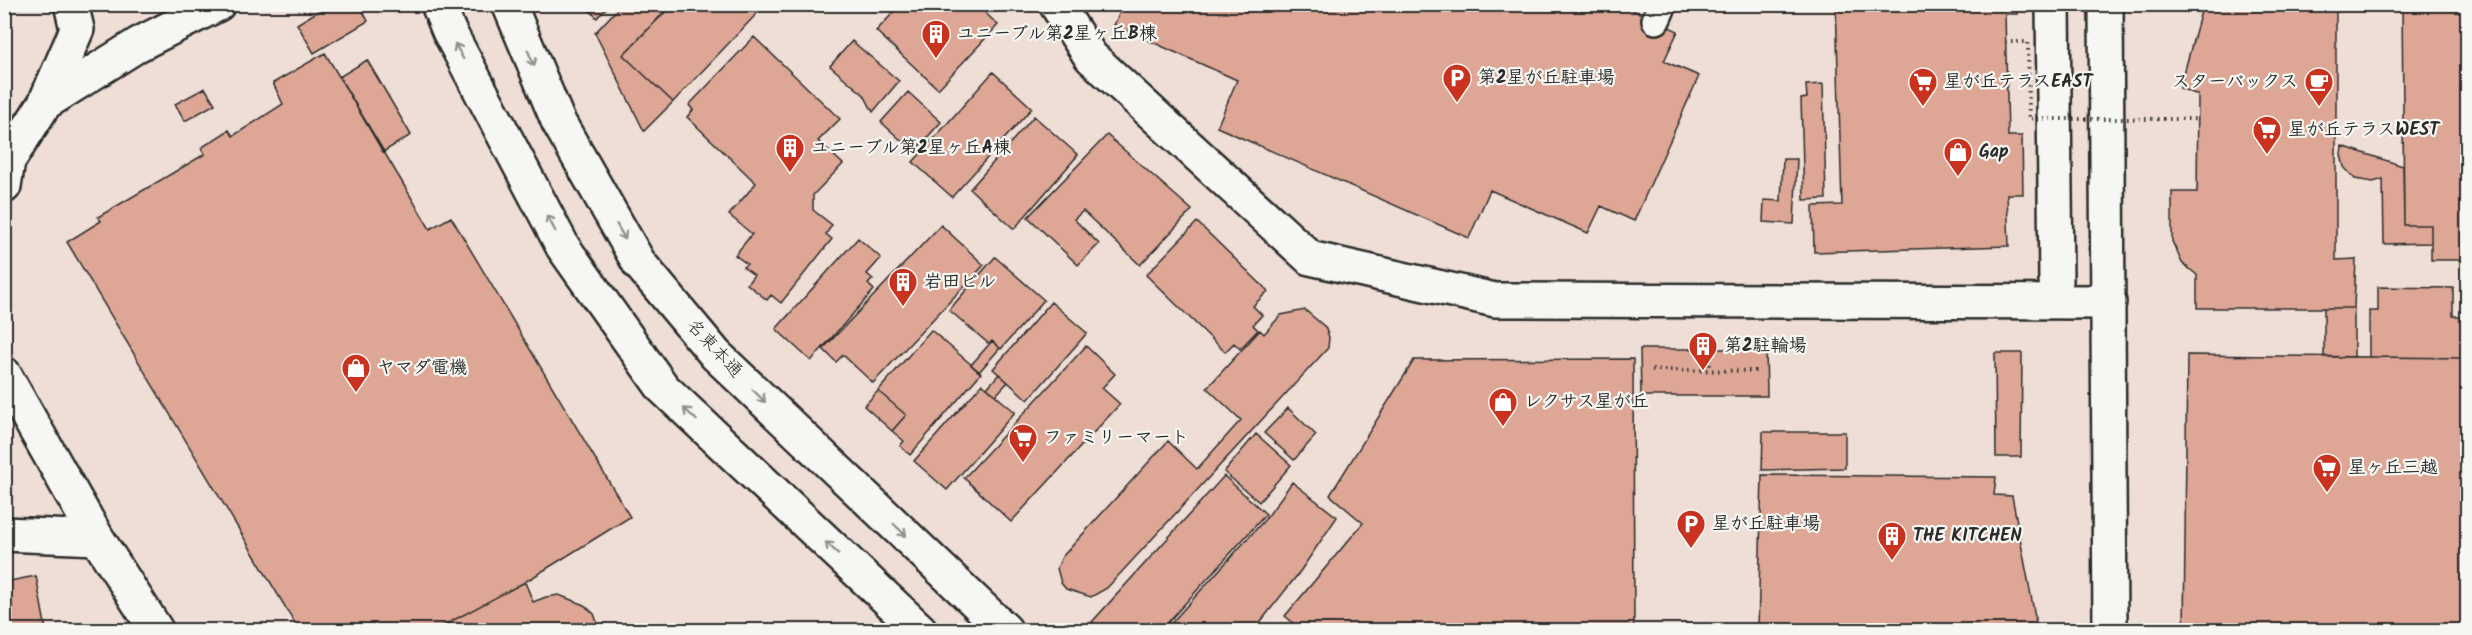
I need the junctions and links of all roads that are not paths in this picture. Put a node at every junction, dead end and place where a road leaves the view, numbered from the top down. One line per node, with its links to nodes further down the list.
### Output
1 (71, 4): 8 (street)
2 (218, 4): 8 (street)
3 (438, 4): 16 (street, one-way to 3)
4 (509, 4): 17 (street, 名東本通, one-way to 17)
5 (1056, 4): 11 (street)
6 (2053, 4): 10 (street)
7 (2106, 4): 11 (street)
8 (45, 103): 9 (street)
9 (4, 186)
10 (2056, 281)
11 (2109, 302): 18 (street)
12 (4, 374): 14 (street)
13 (4, 534): 14 (street)
14 (97, 538): 15 (street)
15 (156, 630)
16 (921, 630)
17 (1005, 630)
18 (2110, 630)

